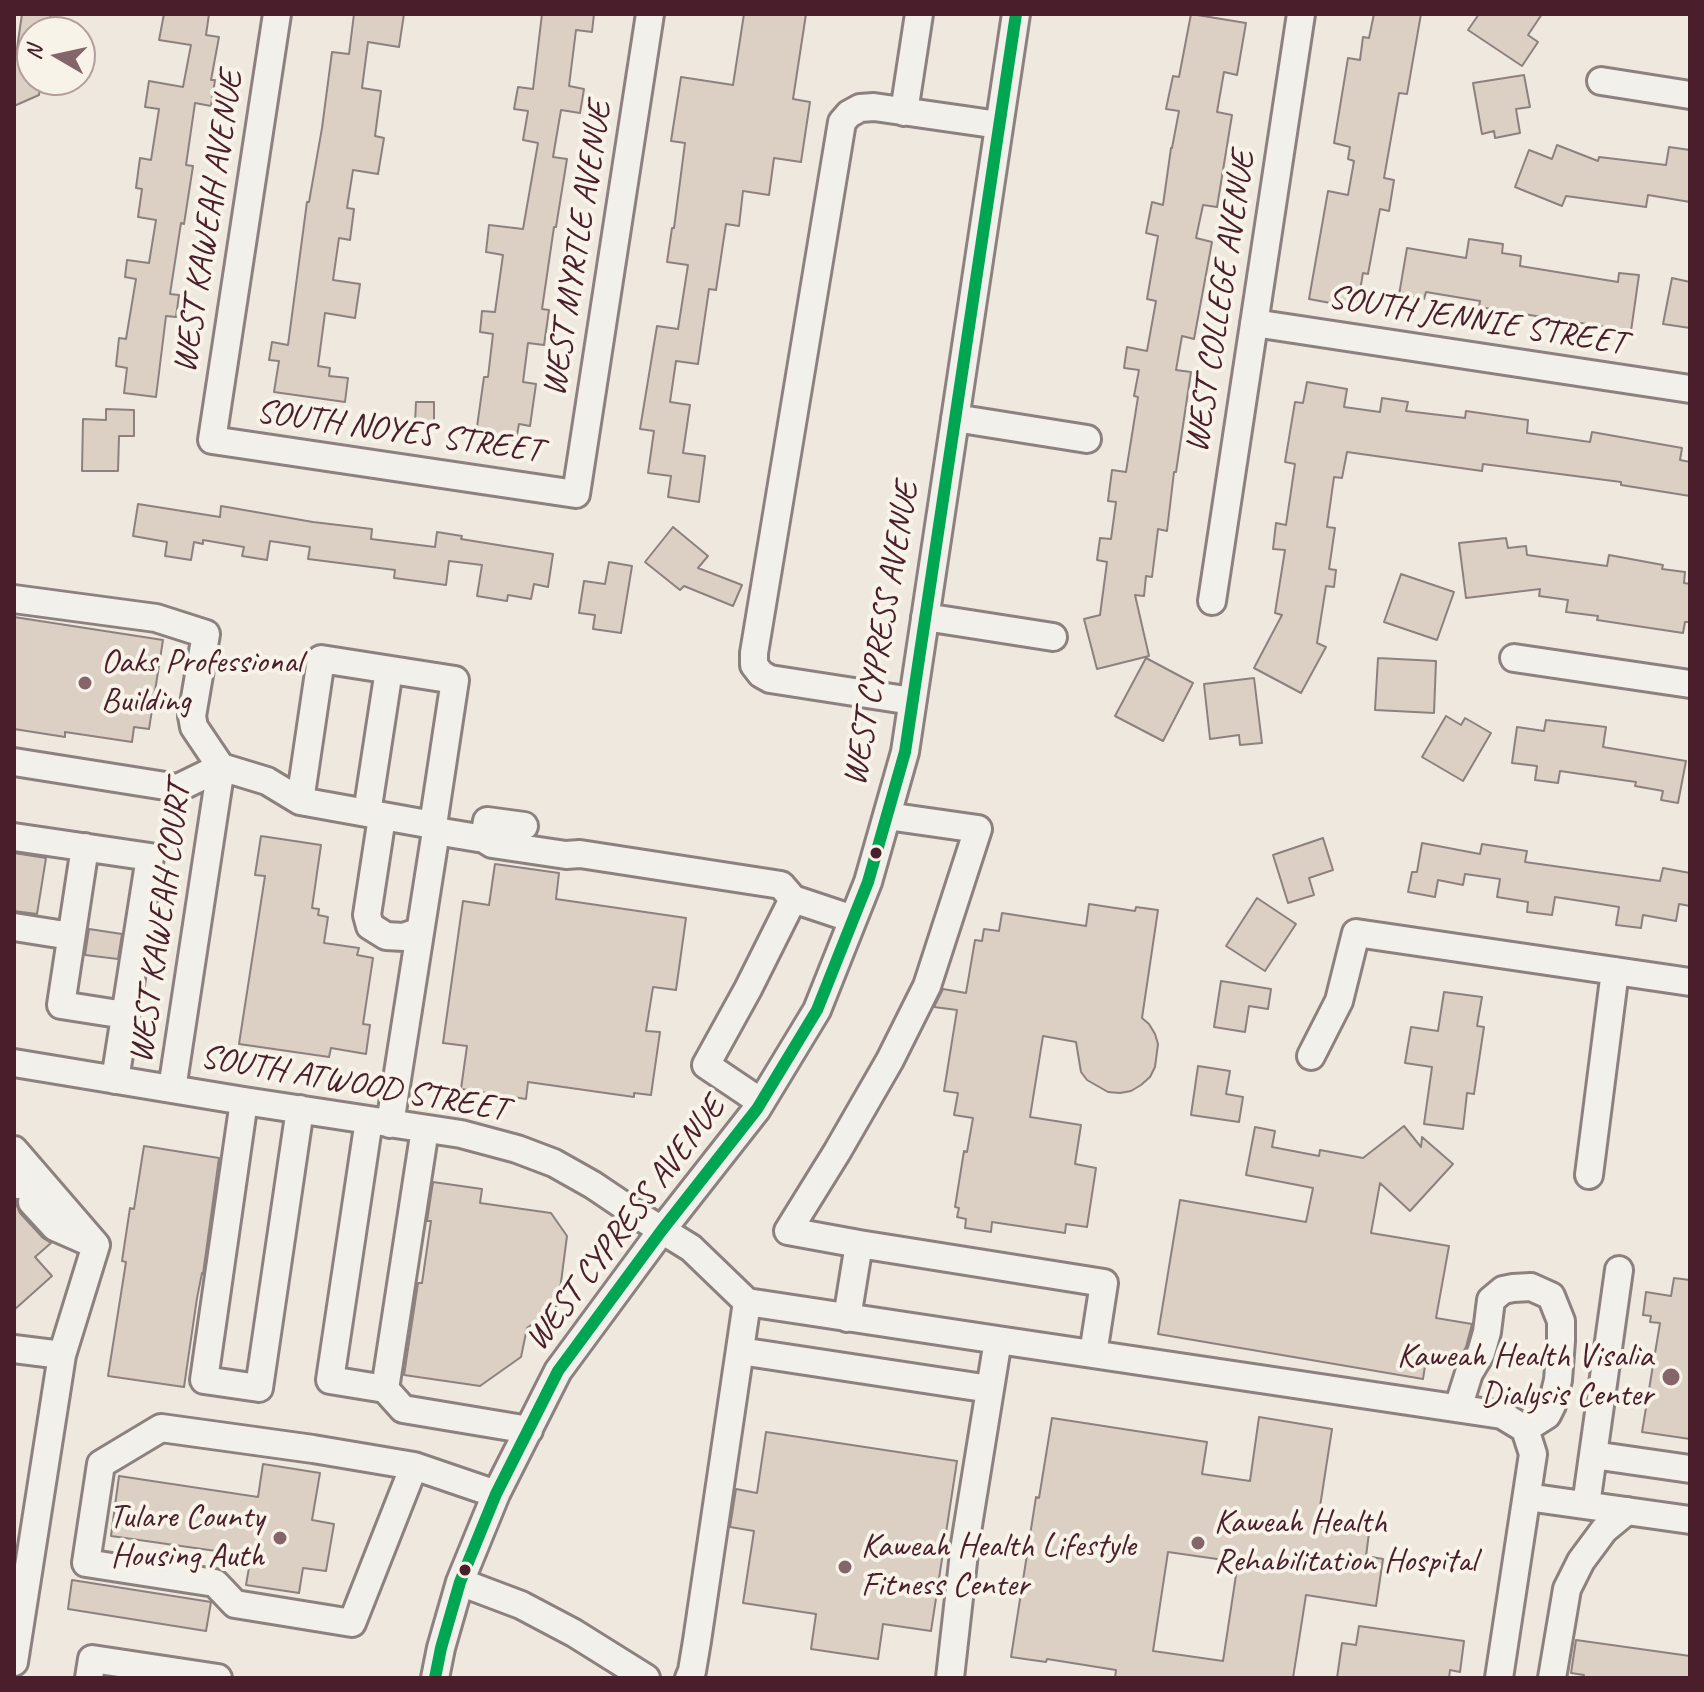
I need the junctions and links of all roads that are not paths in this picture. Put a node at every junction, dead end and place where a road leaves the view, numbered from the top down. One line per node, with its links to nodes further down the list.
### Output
1 (277, 14): 14 (street, WEST KAWEAH AVENUE)
2 (650, 14): 15 (street, WEST MYRTLE AVENUE)
3 (919, 14): 8 (street)
4 (1016, 14): 9 (street, WEST CYPRESS AVENUE)
5 (1301, 14): 10 (street, WEST COLLEGE AVENUE)
6 (1601, 81): 7 (street)
7 (1690, 95)
8 (904, 112): 9 (street); 23 (street)
9 (999, 125): 12 (street, WEST CYPRESS AVENUE)
10 (1254, 323): 11 (street, SOUTH JENNIE STREET); 17 (street, WEST COLLEGE AVENUE)
11 (1690, 389)
12 (955, 418): 13 (street); 18 (street, WEST CYPRESS AVENUE)
13 (1087, 439)
14 (212, 440): 15 (street, SOUTH NOYES STREET)
15 (576, 494)
16 (14, 599): 25 (street)
17 (1212, 601)
18 (925, 617): 19 (street); 23 (street, WEST CYPRESS AVENUE)
19 (1053, 637)
20 (1514, 658): 22 (street)
21 (389, 670): 26 (street); 27 (street); 30 (street)
22 (1690, 684)
23 (912, 701): 28 (street, WEST CYPRESS AVENUE)
24 (14, 762): 25 (street)
25 (221, 767): 26 (street); 45 (street, WEST KAWEAH COURT)
26 (300, 801): 27 (street)
27 (375, 815): 30 (street); 37 (street)
28 (887, 816): 35 (street, WEST CYPRESS AVENUE); 55 (street)
29 (524, 826): 32 (street)
30 (434, 828): 32 (street); 37 (street)
31 (14, 837): 33 (street)
32 (484, 839): 34 (street)
33 (85, 847): 38 (street); 41 (street)
34 (793, 899): 35 (street); 47 (street)
35 (853, 919): 47 (street, WEST CYPRESS AVENUE)
36 (14, 927): 38 (street)
37 (420, 931): 49 (street)
38 (71, 936): 41 (street)
39 (1615, 971): 40 (street); 42 (street); 52 (street)
40 (1690, 982)
41 (124, 1022): 44 (street)
42 (1311, 1056)
43 (14, 1063): 44 (street, SOUTH ATWOOD STREET)
44 (115, 1080): 45 (street, SOUTH ATWOOD STREET)
45 (172, 1089): 46 (street, SOUTH ATWOOD STREET)
46 (244, 1101): 48 (street, SOUTH ATWOOD STREET); 48 (street)
47 (761, 1102): 54 (street, WEST CYPRESS AVENUE)
48 (300, 1109): 49 (street, SOUTH ATWOOD STREET)
49 (380, 1122): 50 (street, SOUTH ATWOOD STREET); 65 (street)
50 (425, 1129): 54 (street, SOUTH ATWOOD STREET); 65 (street)
51 (14, 1150): 56 (street)
52 (1589, 1175)
53 (21, 1190): 56 (street)
54 (662, 1230): 58 (street, SOUTH ATWOOD STREET); 69 (street, WEST CYPRESS AVENUE)
55 (859, 1244): 59 (street); 63 (street)
56 (96, 1245): 64 (street)
57 (1619, 1270): 70 (street)
58 (747, 1302): 59 (street); 62 (street)
59 (847, 1318): 60 (street)
60 (998, 1340): 63 (street); 66 (street)
61 (14, 1349): 64 (street)
62 (740, 1351): 66 (street); 86 (street)
63 (1093, 1354): 67 (street)
64 (62, 1355): 79 (street)
65 (385, 1389): 69 (street)
66 (990, 1389): 87 (street)
67 (1458, 1408): 68 (street); 68 (street)
68 (1525, 1429): 74 (street)
69 (529, 1430): 73 (street, WEST CYPRESS AVENUE)
70 (1593, 1455): 72 (street); 75 (street)
71 (414, 1466): 71 (street); 73 (street)
72 (1690, 1469)
73 (496, 1494): 78 (street, WEST CYPRESS AVENUE)
74 (1527, 1497): 75 (street); 88 (street)
75 (1586, 1505): 76 (street)
76 (1627, 1511): 77 (street); 89 (street)
77 (1690, 1520)
78 (460, 1582): 84 (street, WEST CYPRESS AVENUE); 85 (street)
79 (14, 1662)
80 (14, 1670): 81 (street)
81 (20, 1678)
82 (89, 1678): 83 (street)
83 (218, 1678)
84 (435, 1678)
85 (646, 1678)
86 (689, 1678)
87 (950, 1678)
88 (1499, 1678)
89 (1552, 1678)

